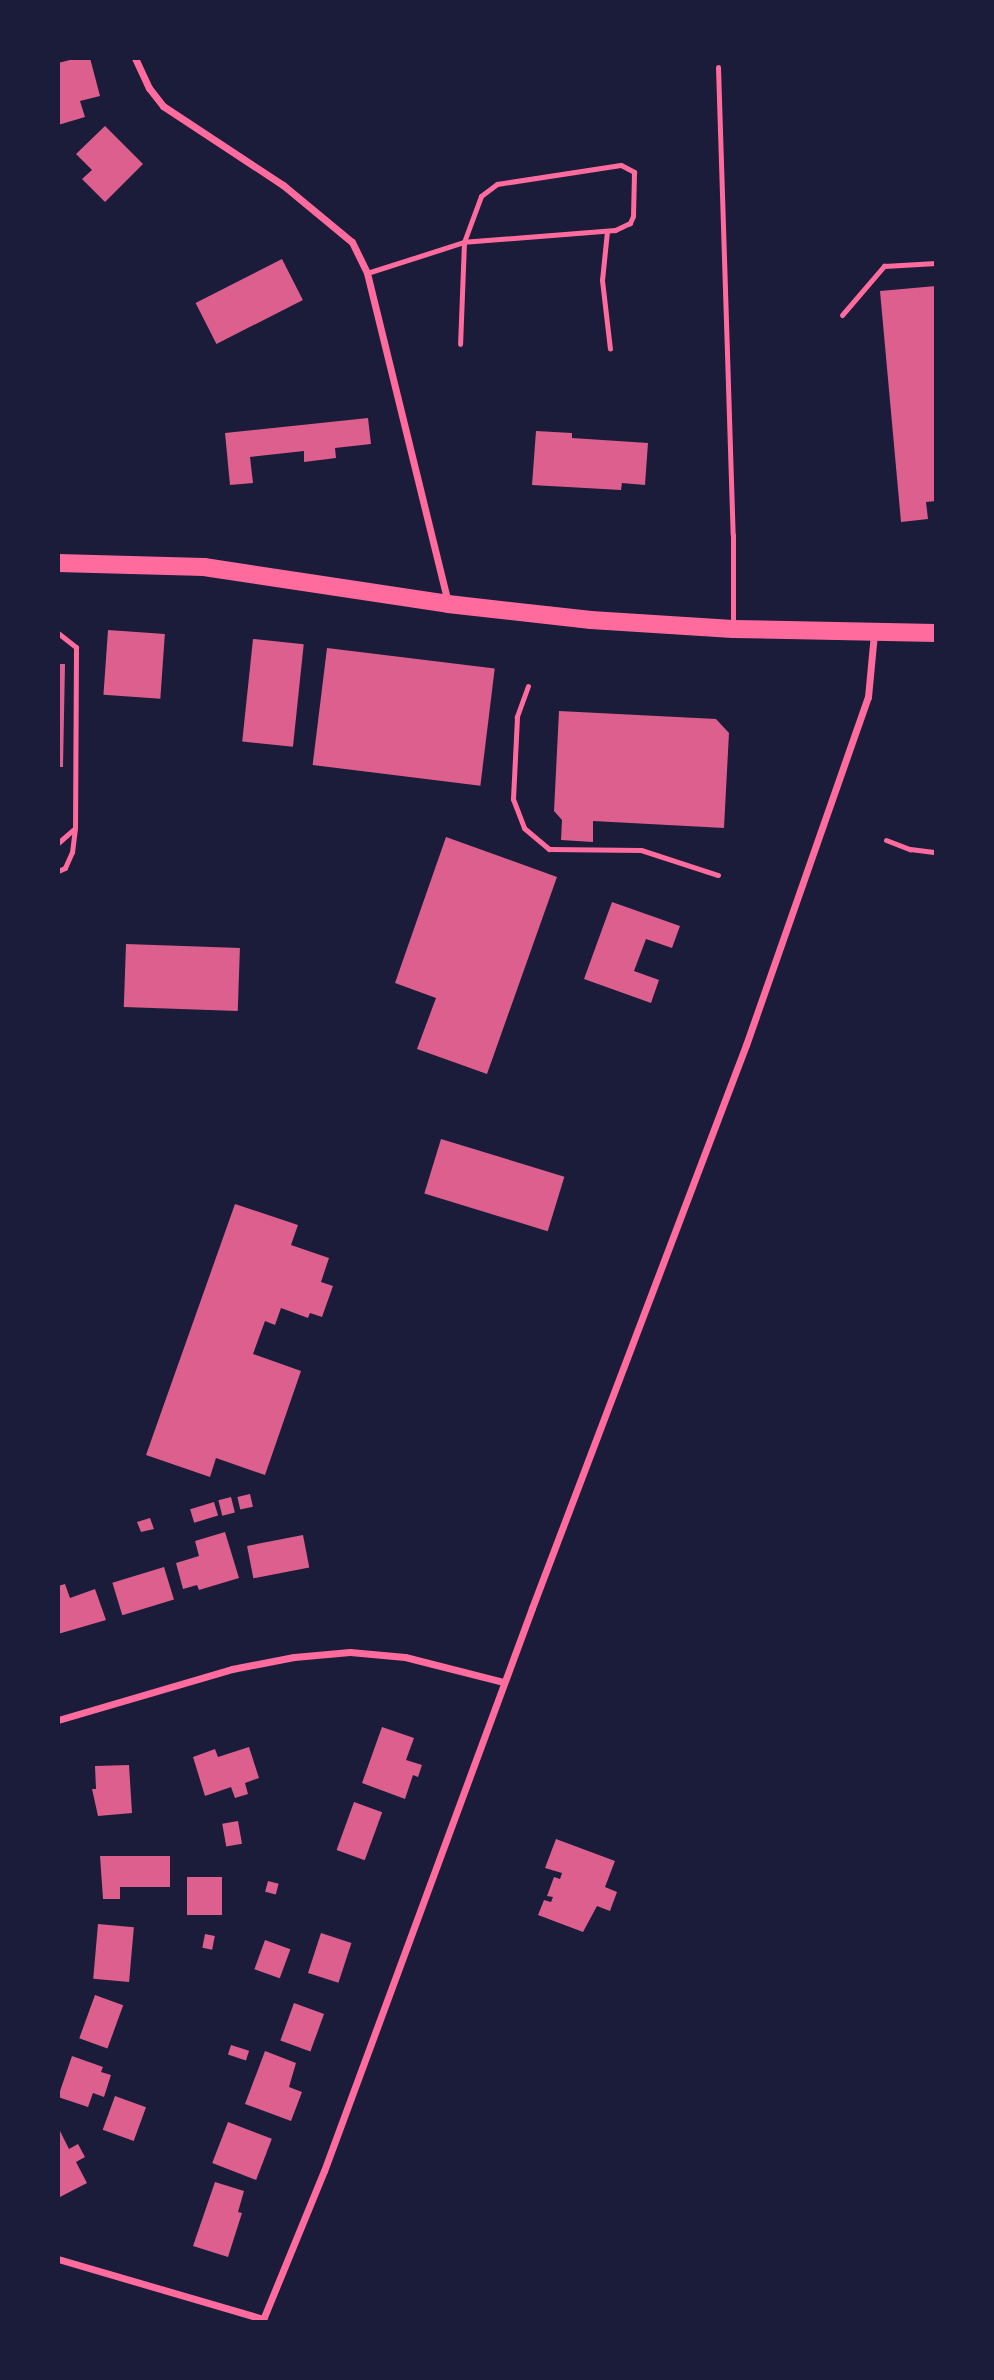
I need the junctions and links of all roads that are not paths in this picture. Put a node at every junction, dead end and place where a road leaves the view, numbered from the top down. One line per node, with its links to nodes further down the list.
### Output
1 (135, 58): 6 (street)
2 (718, 67): 12 (lane)
3 (607, 231): 4 (lane); 4 (lane); 9 (lane)
4 (464, 242): 6 (lane); 8 (lane)
5 (936, 263): 7 (lane)
6 (367, 272): 11 (street)
7 (842, 315)
8 (460, 344)
9 (610, 349)
10 (58, 563): 11 (main road)
11 (448, 604): 12 (main road)
12 (733, 629): 13 (main road)
13 (874, 632): 15 (main road); 23 (street)
14 (58, 633): 17 (lane)
15 (936, 633)
16 (528, 686): 22 (lane)
17 (75, 828): 19 (lane); 21 (lane)
18 (886, 840): 20 (lane)
19 (58, 843)
20 (936, 852)
21 (58, 872)
22 (718, 876)
23 (504, 1682): 24 (street); 26 (street)
24 (58, 1720)
25 (58, 2259): 26 (street)
26 (262, 2321)

